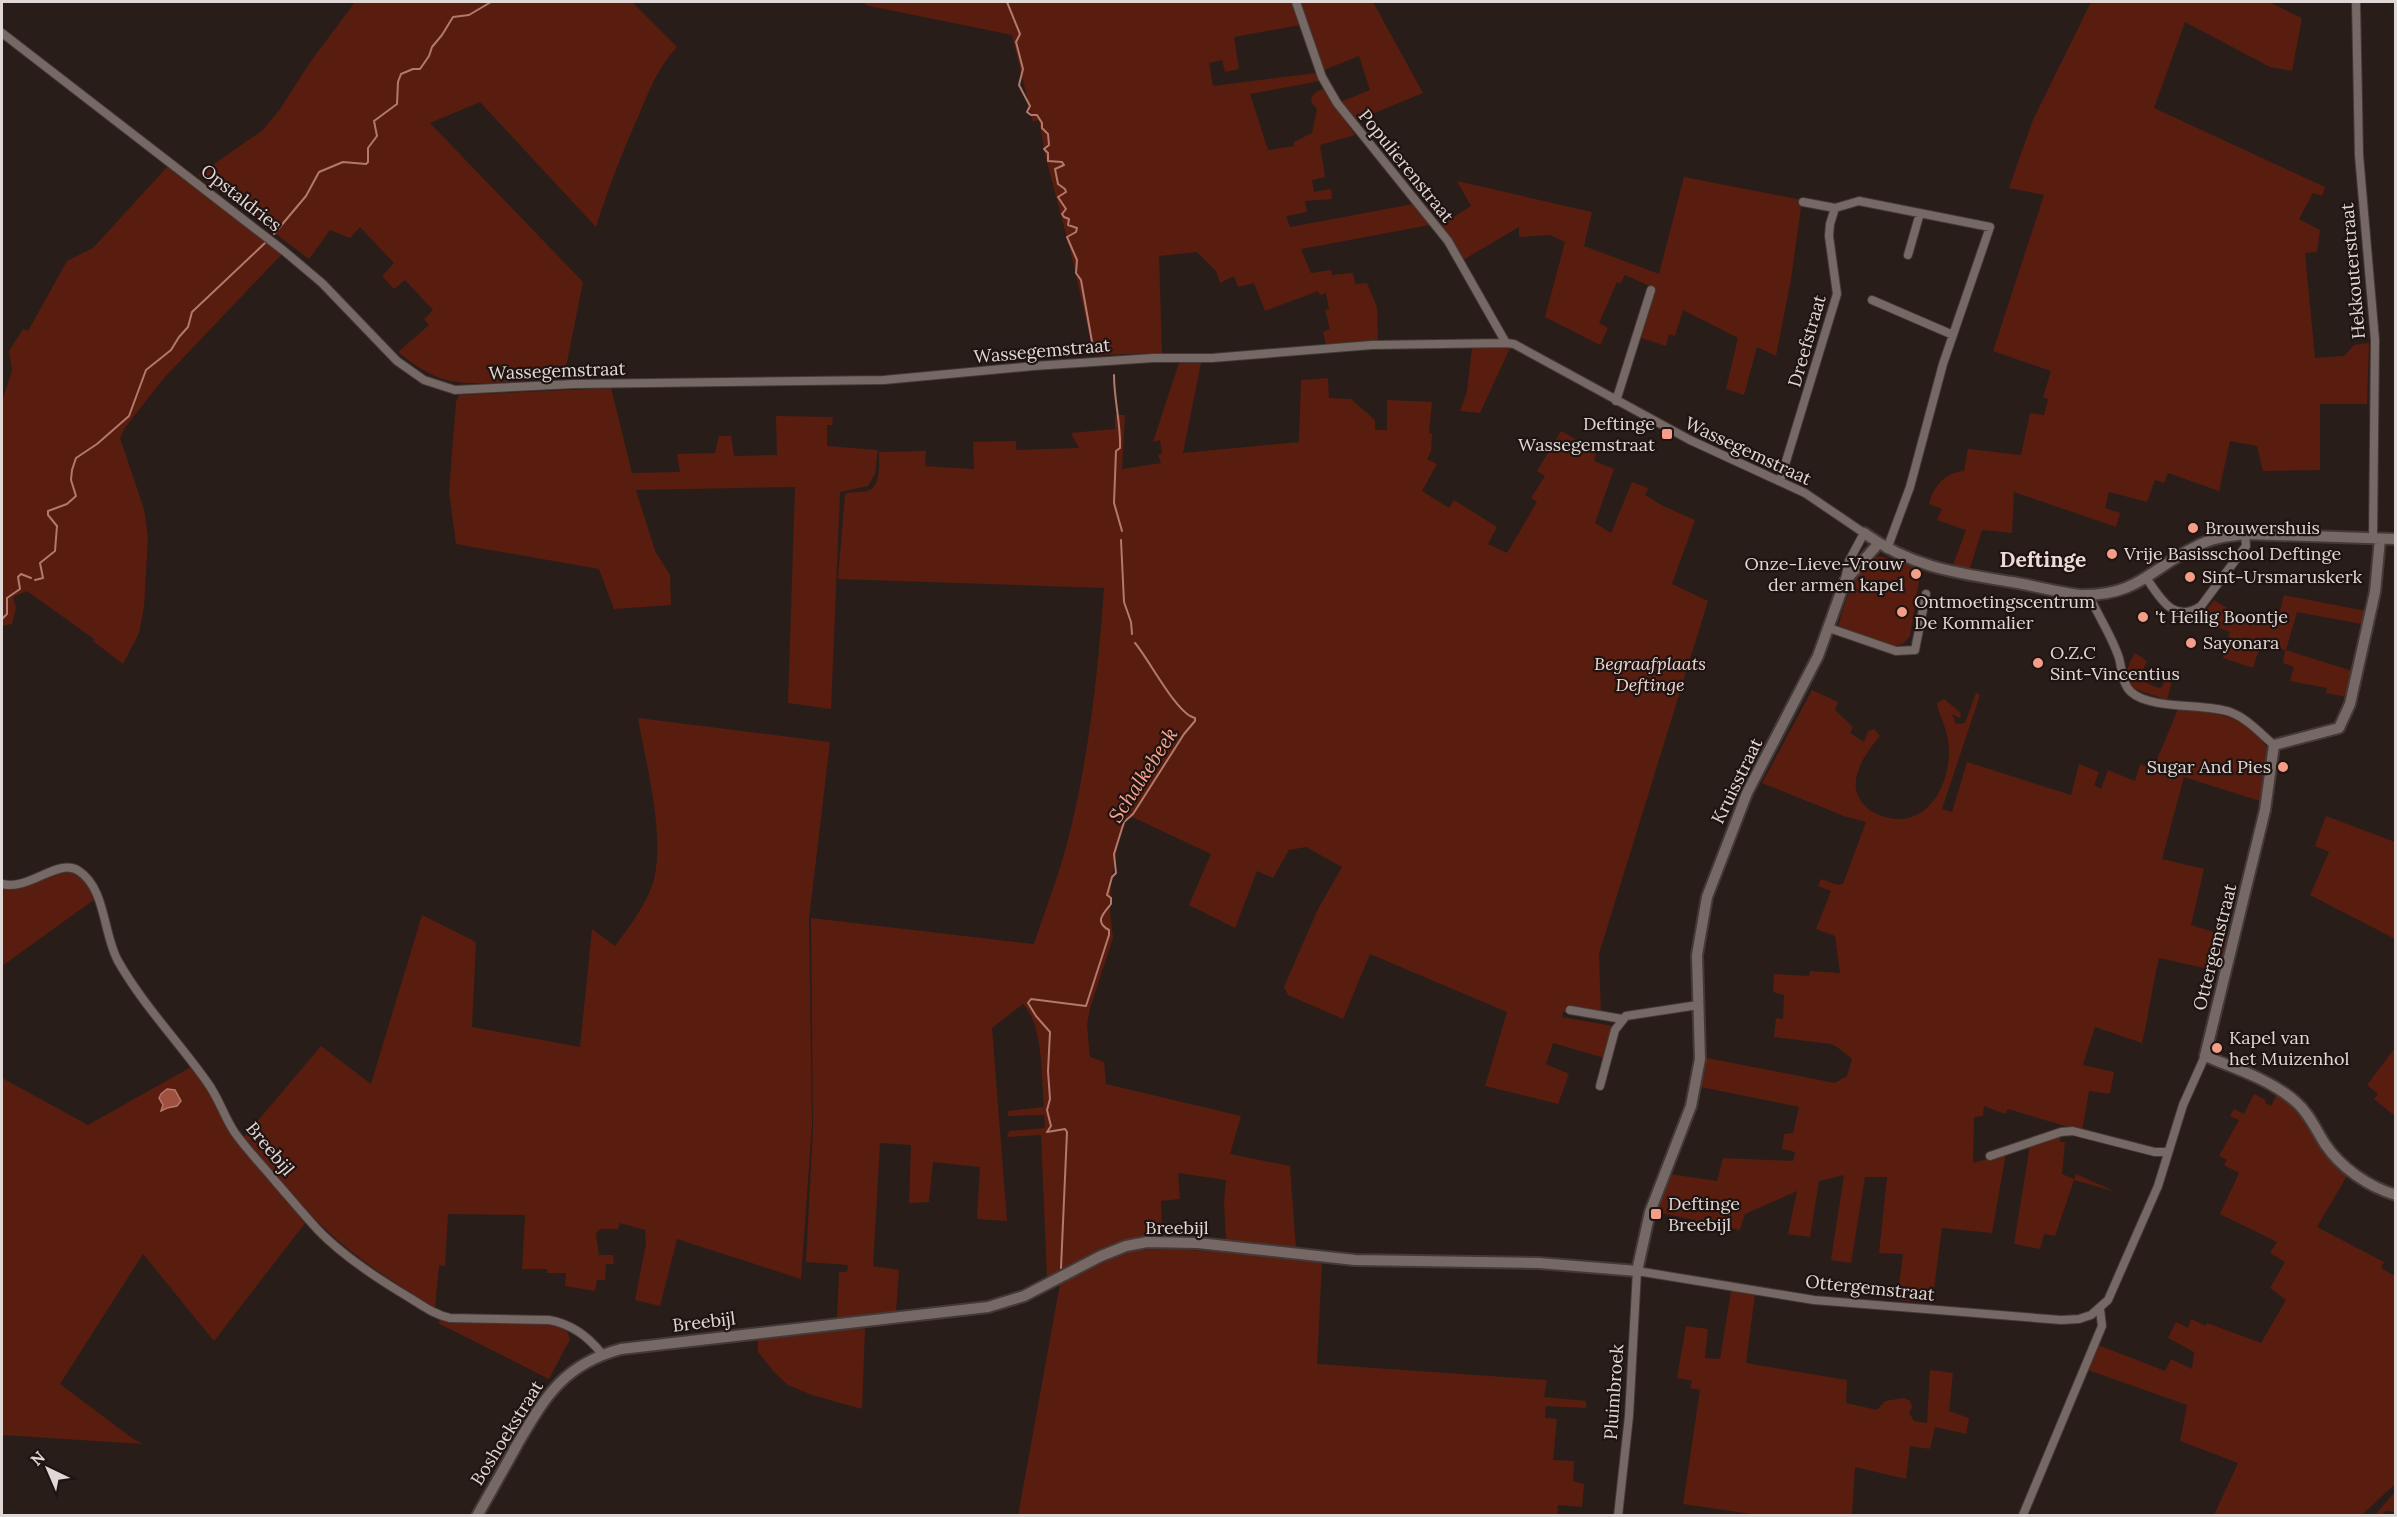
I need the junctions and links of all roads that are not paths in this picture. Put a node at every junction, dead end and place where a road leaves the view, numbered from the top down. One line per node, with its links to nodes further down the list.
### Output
1 (1296, 2): 11 (street, Populierenstraat)
2 (2356, 2): 17 (street, Hekkouterstraat)
3 (2, 33): 12 (street, Opstaldries)
4 (1803, 202): 5 (street)
5 (1835, 208): 6 (street); 14 (street, Dreefstraat)
6 (1920, 213): 7 (street); 10 (street)
7 (1908, 255)
8 (1651, 290): 13 (street)
9 (1872, 300): 10 (street)
10 (1953, 335): 19 (street)
11 (1506, 343): 12 (street, Wassegemstraat); 13 (street, Wassegemstraat)
12 (455, 390)
13 (1616, 401): 14 (street, Wassegemstraat)
14 (1780, 481): 15 (street, Wassegemstraat)
15 (1864, 533): 19 (street); 21 (street, Kruisstraat)
16 (2245, 534): 17 (street); 20 (street); 20 (street)
17 (2376, 538): 18 (street); 25 (street)
18 (2396, 539)
19 (1883, 546): 21 (street, Kruisstraat); 23 (street)
20 (2147, 579): 23 (street)
21 (1845, 581): 24 (street, Kruisstraat)
22 (1926, 594): 24 (street)
23 (2089, 595): 25 (street)
24 (1828, 628): 27 (street, Kruisstraat)
25 (2274, 745): 30 (street, Ottergemstraat)
26 (2, 884): 37 (street, Breebijl)
27 (1698, 1005): 29 (street); 35 (street, Kruisstraat)
28 (1570, 1010): 29 (street)
29 (1622, 1019): 31 (street)
30 (2205, 1056): 32 (street, Ottergemstraat); 34 (street)
31 (1600, 1086)
32 (2168, 1152): 33 (street); 36 (street, Ottergemstraat)
33 (1990, 1156)
34 (2396, 1195)
35 (1637, 1271): 36 (street, Ottergemstraat); 37 (street, Breebijl); 39 (street, Pluimbroek)
36 (2100, 1309): 40 (street, Ottergemstraat)
37 (602, 1354): 38 (street, Boshoekstraat)
38 (477, 1515)
39 (1618, 1515)
40 (2023, 1515)

